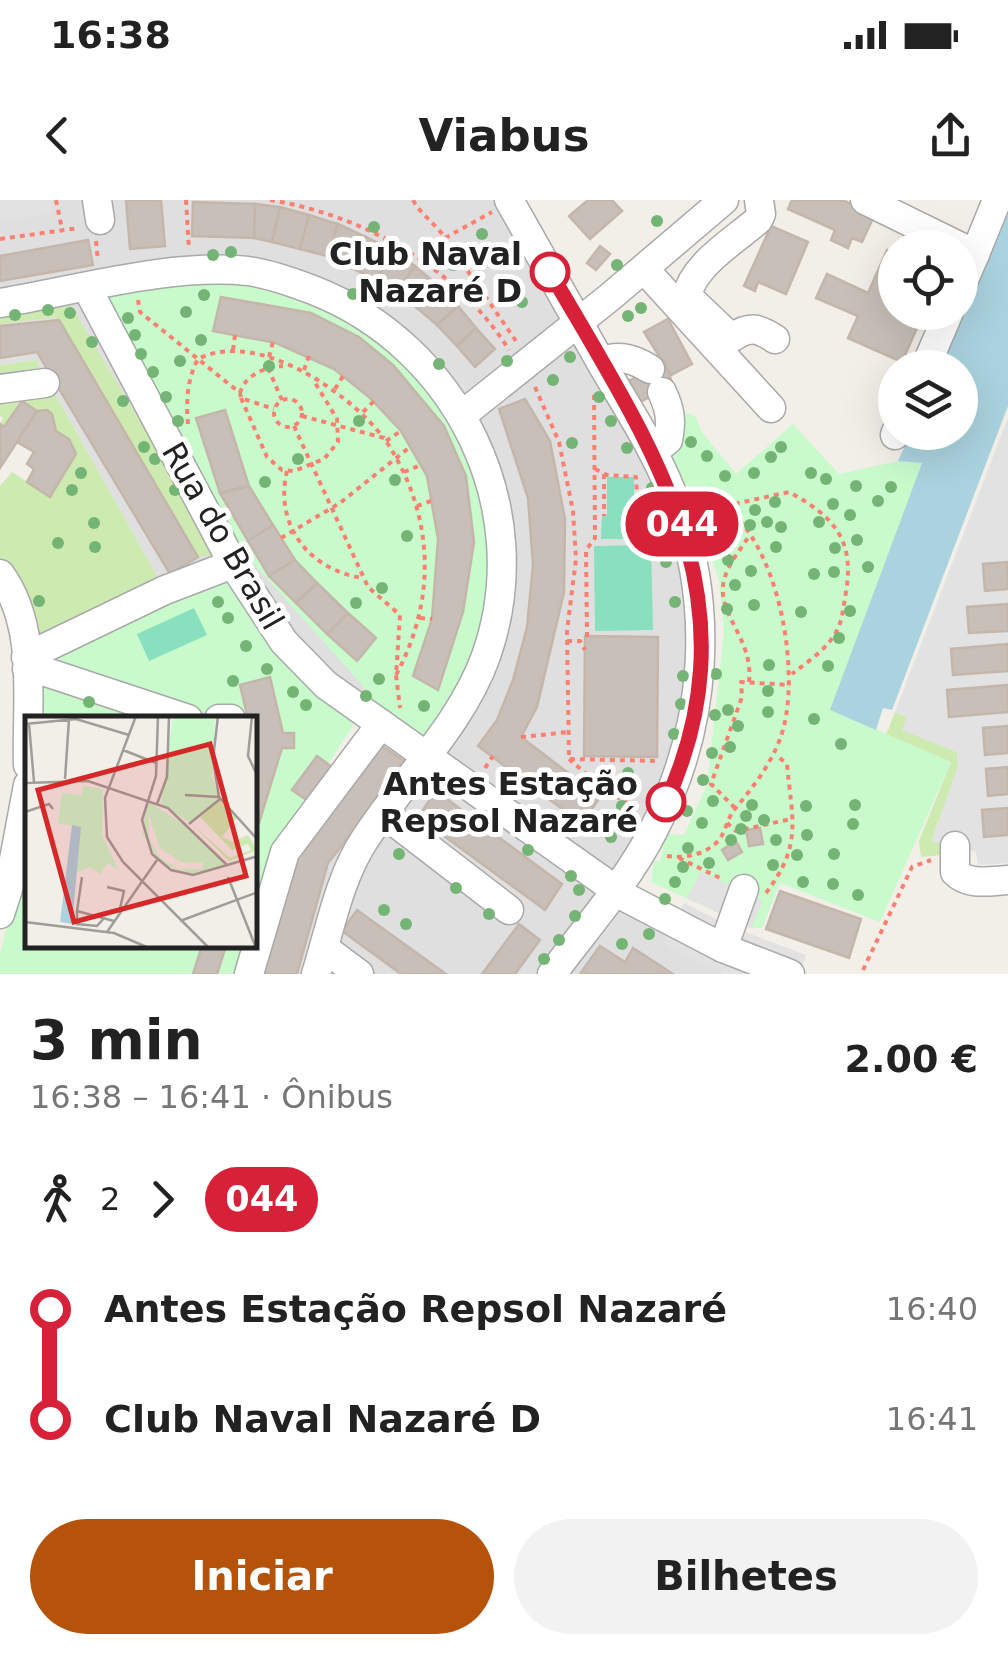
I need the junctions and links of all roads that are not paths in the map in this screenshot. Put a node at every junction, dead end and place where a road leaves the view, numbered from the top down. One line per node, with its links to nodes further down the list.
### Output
1 (724, 200): 8 (street)
2 (759, 200): 12 (street)
3 (865, 200): 6 (street)
4 (997, 200): 7 (street)
5 (501, 206): 11 (street)
6 (927, 230)
7 (978, 249)
8 (644, 269): 11 (street); 16 (street)
9 (88, 288): 10 (street); 17 (street); 19 (street, Rua do Brasil)
10 (0, 303)
11 (578, 321): 13 (street); 17 (street)
12 (776, 339)
13 (601, 362): 18 (street); 18 (street)
14 (45, 382): 15 (street)
15 (0, 389)
16 (771, 408)
17 (462, 415): 25 (street)
18 (653, 452): 30 (street)
19 (233, 564): 21 (street); 24 (street, Rua do Brasil)
20 (0, 574): 21 (street)
21 (27, 663): 22 (street); 23 (street)
22 (28, 716)
23 (179, 716)
24 (390, 716): 25 (street, Rua do Brasil); 34 (street)
25 (427, 754): 27 (street); 30 (street, Rua do Brasil)
26 (25, 801): 33 (street)
27 (383, 813): 32 (street); 37 (street)
28 (948, 852): 29 (street)
29 (1008, 880)
30 (615, 889): 35 (street, Rua do Brasil); 40 (street)
31 (744, 889): 35 (street)
32 (509, 910)
33 (0, 914)
34 (258, 944)
35 (723, 948): 41 (street, Rua do Brasil)
36 (256, 949): 38 (street)
37 (320, 961): 39 (street)
38 (249, 974)
39 (359, 974)
40 (552, 974)
41 (790, 974)

